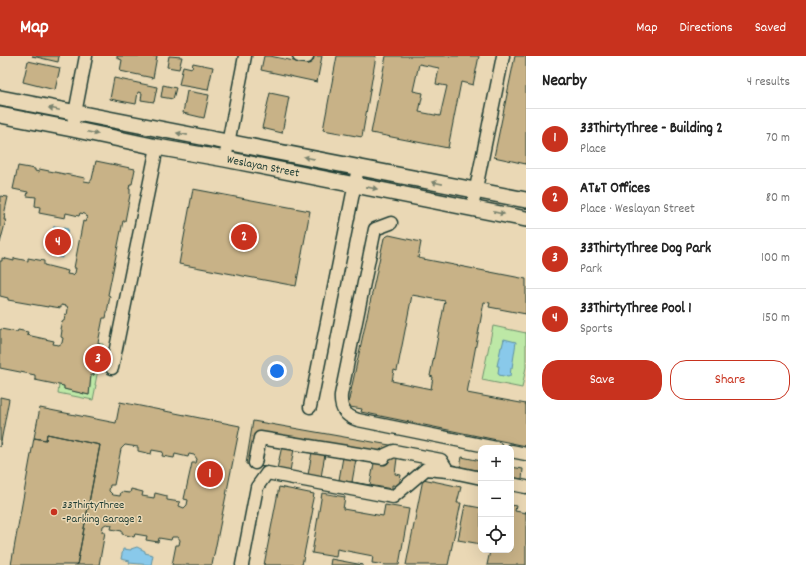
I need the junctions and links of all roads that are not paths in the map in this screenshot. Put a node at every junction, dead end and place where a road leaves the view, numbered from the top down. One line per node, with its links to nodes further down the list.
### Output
1 (86, 56): 5 (street)
2 (245, 56): 8 (street)
3 (502, 56): 13 (street)
4 (0, 98): 5 (main road, Weslayan Street, one-way to 4)
5 (75, 113): 7 (street); 8 (main road, Weslayan Street, one-way to 5)
6 (0, 115): 7 (main road, Weslayan Street)
7 (72, 129): 9 (main road, Weslayan Street, one-way to 9)
8 (228, 143): 10 (street); 11 (main road, Weslayan Street, one-way to 8)
9 (156, 147): 10 (main road, Weslayan Street); 18 (street)
10 (225, 159): 12 (main road, Weslayan Street)
11 (358, 168): 12 (street); 13 (main road, Weslayan Street, one-way to 11)
12 (354, 185): 15 (main road, Weslayan Street, one-way to 15); 19 (street)
13 (475, 190): 14 (main road, Weslayan Street); 15 (street)
14 (526, 200)
15 (472, 208): 16 (main road, Weslayan Street, one-way to 16)
16 (526, 219)
17 (390, 223): 20 (street)
18 (112, 368)
19 (310, 407)
20 (481, 445)
21 (514, 452): 22 (street)
22 (526, 454)
23 (255, 463): 24 (street)
24 (448, 471): 25 (street); 28 (street)
25 (478, 477)
26 (514, 485): 27 (street)
27 (526, 487)
28 (242, 565)

